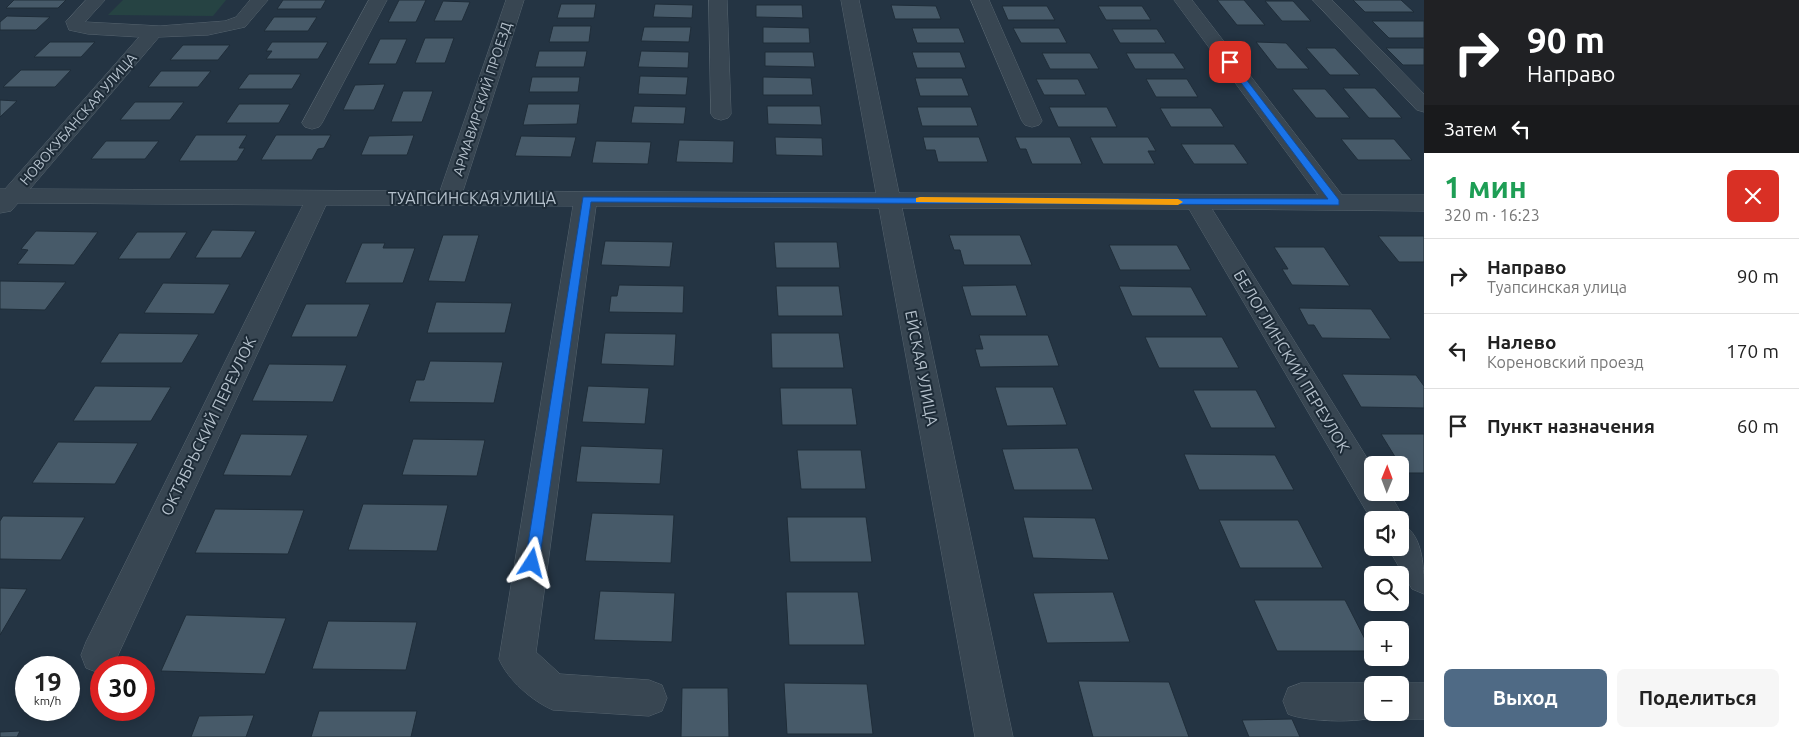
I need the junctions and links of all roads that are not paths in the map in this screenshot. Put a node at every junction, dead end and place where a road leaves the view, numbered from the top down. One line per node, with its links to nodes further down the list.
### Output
1 (96, 0): 10 (street, НОВОКУБАНСКАЯ УЛИЦА)
2 (259, 0): 10 (street, НОВОКУБАНСКАЯ УЛИЦА)
3 (378, 0): 14 (street)
4 (515, 0): 16 (street, АРМАВИРСКИЙ ПРОЕЗД)
5 (718, 0): 12 (street)
6 (850, 0): 19 (street, ЕЙСКАЯ УЛИЦА)
7 (980, 0): 13 (street)
8 (1182, 0): 21 (street)
9 (1322, 0): 11 (street)
10 (155, 30): 18 (street, НОВОКУБАНСКАЯ УЛИЦА)
11 (1424, 106)
12 (720, 114)
13 (1032, 121)
14 (312, 123)
15 (318, 198): 16 (street, ТУАПСИНСКАЯ УЛИЦА); 18 (street, ТУАПСИНСКАЯ УЛИЦА); 26 (street, ОКТЯБРЬСКИЙ ПЕРЕУЛОК)
16 (450, 198): 17 (street, ТУАПСИНСКАЯ УЛИЦА)
17 (586, 199): 19 (street, ТУАПСИНСКАЯ УЛИЦА); 27 (street)
18 (4, 200)
19 (890, 200): 20 (street, ТУАПСИНСКАЯ УЛИЦА); 32 (street, ЕЙСКАЯ УЛИЦА)
20 (1196, 202): 21 (street, ТУАПСИНСКАЯ УЛИЦА); 23 (street, БЕЛОГЛИНСКИЙ ПЕРЕУЛОК)
21 (1335, 202): 22 (street, ТУАПСИНСКАЯ УЛИЦА)
22 (1424, 203)
23 (1384, 511)
24 (1409, 554): 25 (street)
25 (1424, 578)
26 (99, 655)
27 (649, 698)
28 (1301, 701): 29 (street)
29 (1364, 701)
30 (1409, 701): 31 (street)
31 (1424, 701)
32 (994, 737)

